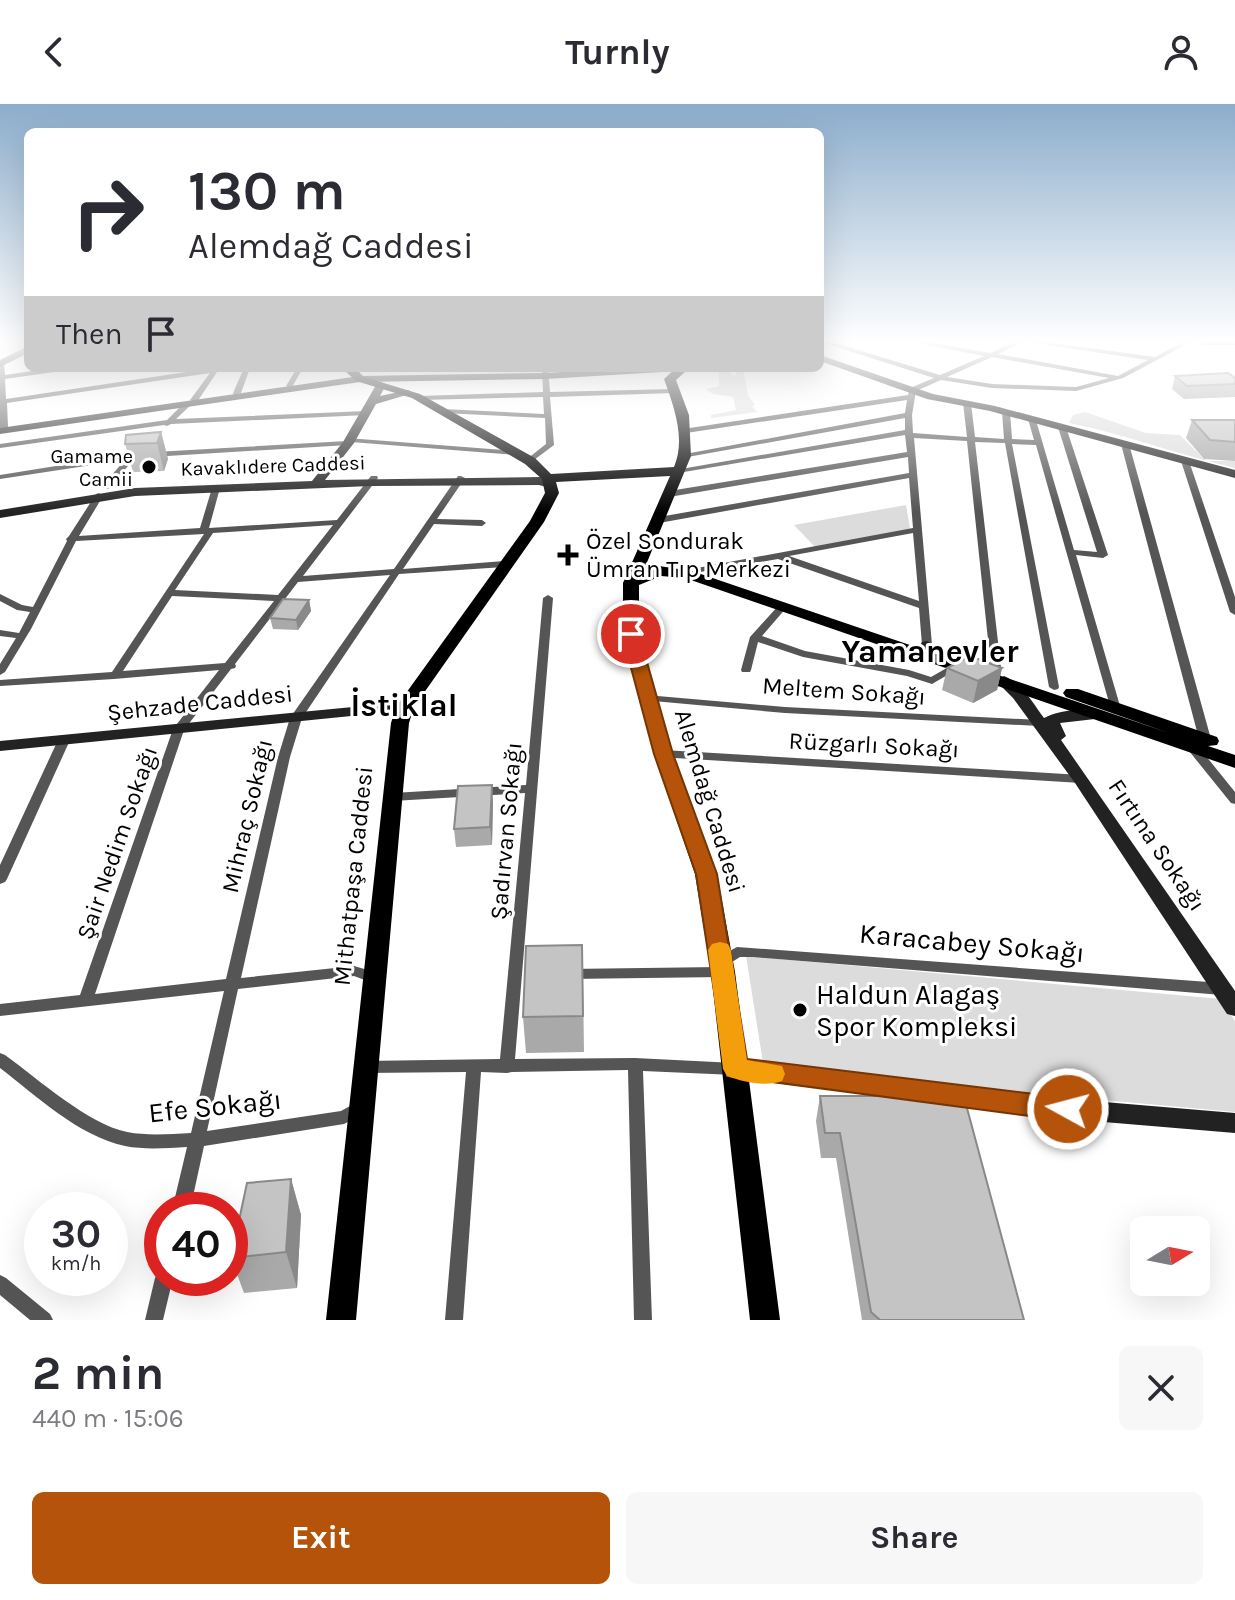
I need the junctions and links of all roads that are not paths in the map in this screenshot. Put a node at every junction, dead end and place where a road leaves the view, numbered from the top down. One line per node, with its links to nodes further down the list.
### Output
1 (22, 399): 13 (street)
2 (193, 399): 14 (street)
3 (208, 399): 14 (street)
4 (209, 399): 14 (street)
5 (391, 399): 12 (street)
6 (419, 399): 16 (main road)
7 (546, 399): 20 (street)
8 (676, 399): 25 (main road, Alemdağ Caddesi)
9 (879, 399): 25 (street)
10 (912, 399): 19 (street)
11 (946, 399): 15 (street)
12 (373, 401): 18 (street)
13 (1, 402): 24 (street)
14 (191, 402): 22 (street); 24 (street)
15 (967, 403): 17 (street); 28 (street)
16 (443, 411): 20 (street); 35 (main road)
17 (1006, 412): 21 (street); 29 (street)
18 (366, 413): 22 (street); 30 (street)
19 (908, 415): 26 (street); 38 (street)
20 (547, 416): 39 (street)
21 (1032, 419): 23 (street); 31 (street)
22 (169, 422): 27 (street); 33 (street)
23 (1062, 427): 32 (street); 62 (street)
24 (1, 428)
25 (686, 431): 38 (main road, Alemdağ Caddesi)
26 (909, 434): 28 (street); 36 (street); 41 (street)
27 (150, 439)
28 (969, 439): 29 (street); 85 (street)
29 (1008, 441): 31 (street); 88 (street)
30 (349, 442): 35 (street); 37 (street); 48 (street)
31 (1039, 443): 62 (street)
32 (1125, 444): 40 (street); 97 (street)
33 (0, 446)
34 (141, 447): 37 (street)
35 (516, 453): 39 (main road)
36 (911, 454): 42 (street); 51 (street)
37 (132, 456): 43 (street); 50 (street)
38 (685, 456): 41 (main road, Alemdağ Caddesi)
39 (530, 461): 47 (main road)
40 (1185, 461): 44 (street); 75 (street)
41 (681, 471): 47 (main road); 51 (main road, Alemdağ Caddesi)
42 (912, 475): 54 (street); 58 (street)
43 (0, 477)
44 (1234, 477)
45 (372, 480): 46 (street, Kavaklıdere Caddesi); 48 (street, Kavaklıdere Caddesi); 56 (street, Şair Nedim Sokağı)
46 (461, 480): 47 (street, Kavaklıdere Caddesi); 55 (street, Mihraç Sokağı)
47 (549, 481): 64 (main road, Mithatpaşa Caddesi)
48 (318, 482): 49 (street, Kavaklıdere Caddesi); 50 (street, Kavaklıdere Caddesi)
49 (216, 488): 50 (street, Kavaklıdere Caddesi); 59 (street)
50 (102, 491): 52 (street, Kavaklıdere Caddesi); 53 (street, Kavaklıdere Caddesi); 60 (street)
51 (669, 494): 54 (main road, Alemdağ Caddesi)
52 (0, 506)
53 (0, 514)
54 (659, 520): 61 (main road, Alemdağ Caddesi)
55 (433, 521): 57 (street); 66 (street, Mihraç Sokağı)
56 (340, 522): 59 (street); 67 (street, Şair Nedim Sokağı)
57 (482, 523)
58 (916, 530): 63 (street); 73 (street)
59 (207, 531): 60 (street); 69 (street)
60 (70, 539): 76 (street)
61 (648, 539): 65 (main road); 68 (main road, Alemdağ Caddesi)
62 (1070, 552): 91 (street)
63 (778, 556): 65 (street); 73 (street)
64 (504, 564): 66 (street); 92 (main road, Mithatpaşa Caddesi)
65 (697, 571): 80 (main road)
66 (395, 572): 67 (street); 93 (street, Mihraç Sokağı)
67 (297, 579): 71 (street, Şair Nedim Sokağı)
68 (631, 583): 74 (main road); 89 (main road, Alemdağ Caddesi)
69 (169, 593): 71 (street); 86 (street)
70 (0, 597): 76 (street)
71 (282, 598): 82 (street, Şair Nedim Sokağı)
72 (548, 598): 103 (street, Şadırvan Sokağı)
73 (923, 606): 80 (street)
74 (782, 607): 79 (street); 80 (main road)
75 (1234, 608)
76 (36, 610): 78 (street)
77 (0, 633): 78 (street)
78 (22, 636): 84 (street)
79 (755, 637): 81 (street); 83 (street)
80 (924, 649): 81 (main road); 85 (main road)
81 (958, 665): 85 (main road)
82 (231, 666): 86 (street); 95 (street, Şair Nedim Sokağı)
83 (746, 670)
84 (0, 672)
85 (1000, 674): 88 (main road); 88 (main road); 94 (street, Fırtına Sokağı)
86 (114, 676): 87 (street)
87 (0, 683)
88 (1051, 692): 90 (main road); 94 (street)
89 (646, 698): 94 (street, Meltem Sokağı); 100 (main road, Alemdağ Caddesi)
90 (1093, 706): 91 (main road); 97 (main road); 102 (street)
91 (1115, 706): 97 (main road)
92 (405, 707): 93 (street, Şehzade Caddesi); 104 (main road, Mithatpaşa Caddesi)
93 (296, 718): 95 (street, Şehzade Caddesi); 112 (street, Mihraç Sokağı)
94 (1036, 718): 102 (street, Fırtına Sokağı)
95 (179, 729): 96 (street, Şehzade Caddesi); 114 (street, Şair Nedim Sokağı)
96 (64, 740): 98 (street, Şehzade Caddesi); 106 (street)
97 (1199, 744): 99 (main road); 101 (main road); 105 (street)
98 (0, 746)
99 (1235, 751)
100 (663, 754): 102 (street, Rüzgarlı Sokağı); 107 (main road, Alemdağ Caddesi)
101 (1235, 762)
102 (1081, 779): 113 (street, Fırtına Sokağı)
103 (532, 789): 104 (street); 108 (street, Şadırvan Sokağı)
104 (393, 797): 111 (main road, Mithatpaşa Caddesi)
105 (1235, 800)
106 (0, 879)
107 (722, 967): 110 (street, Karacabey Sokağı); 113 (street, Karacabey Sokağı); 122 (main road, Alemdağ Caddesi)
108 (515, 974): 109 (street); 121 (street, Şadırvan Sokağı)
109 (531, 974)
110 (547, 974)
111 (373, 977): 112 (street); 119 (main road, Mithatpaşa Caddesi)
112 (233, 983): 114 (street); 125 (street, Mihraç Sokağı)
113 (1222, 989): 115 (street, Fırtına Sokağı)
114 (86, 999): 116 (street)
115 (1235, 1008)
116 (0, 1010)
117 (0, 1059): 125 (street, Efe Sokağı)
118 (635, 1064): 121 (street); 122 (street); 133 (street)
119 (364, 1067): 120 (street); 123 (main road, Mithatpaşa Caddesi)
120 (474, 1067): 121 (street); 132 (street)
121 (507, 1067)
122 (736, 1069): 124 (street); 134 (main road, Alemdağ Caddesi)
123 (360, 1107): 125 (street, Efe Sokağı); 131 (main road, Mithatpaşa Caddesi)
124 (1235, 1123)
125 (200, 1137): 126 (street, Mihraç Sokağı)
126 (186, 1192)
127 (0, 1284): 129 (street)
128 (160, 1296): 130 (street)
129 (44, 1320)
130 (154, 1320)
131 (341, 1320)
132 (454, 1320)
133 (643, 1320)
134 (765, 1320)

